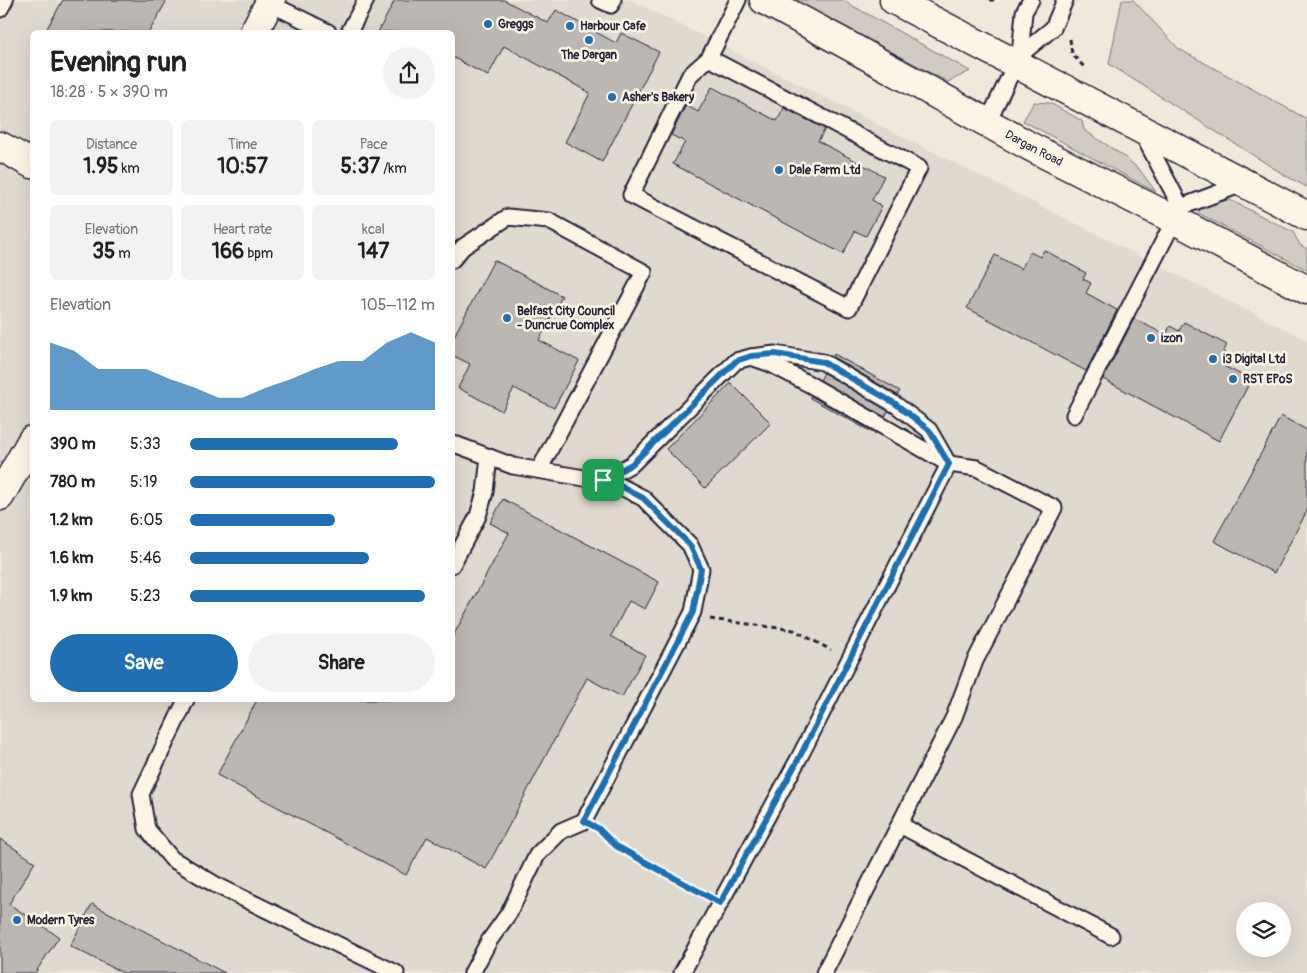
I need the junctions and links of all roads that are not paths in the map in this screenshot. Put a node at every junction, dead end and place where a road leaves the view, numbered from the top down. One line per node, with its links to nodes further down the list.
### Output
1 (5, 0): 11 (lane)
2 (366, 0): 14 (lane)
3 (600, 0): 4 (lane)
4 (613, 0)
5 (738, 0): 15 (lane)
6 (764, 0): 17 (street, Dargan Road)
7 (894, 0): 16 (street)
8 (1031, 0): 16 (lane)
9 (270, 1): 12 (street); 13 (lane)
10 (1062, 7): 16 (lane)
11 (0, 9)
12 (255, 30)
13 (324, 30)
14 (350, 30)
15 (709, 58): 15 (lane)
16 (1018, 59): 17 (lane); 18 (street)
17 (987, 123): 22 (street, Dargan Road)
18 (1140, 128): 21 (street); 22 (lane)
19 (0, 146): 20 (street)
20 (30, 163)
21 (1244, 183): 22 (lane); 23 (street)
22 (1178, 213): 25 (street, Dargan Road); 27 (lane)
23 (1307, 216)
24 (455, 256): 32 (lane)
25 (1307, 290)
26 (751, 356): 31 (lane); 31 (lane); 33 (lane)
27 (1074, 415)
28 (30, 444): 34 (street)
29 (455, 444): 30 (lane)
30 (490, 457): 32 (lane); 35 (lane)
31 (949, 464): 37 (lane); 41 (lane)
32 (539, 470): 33 (lane)
33 (603, 480): 40 (lane)
34 (0, 496)
35 (455, 559)
36 (185, 702): 39 (lane)
37 (900, 825): 38 (lane); 42 (lane)
38 (1111, 936)
39 (396, 973)
40 (472, 973)
41 (682, 973)
42 (824, 973)

